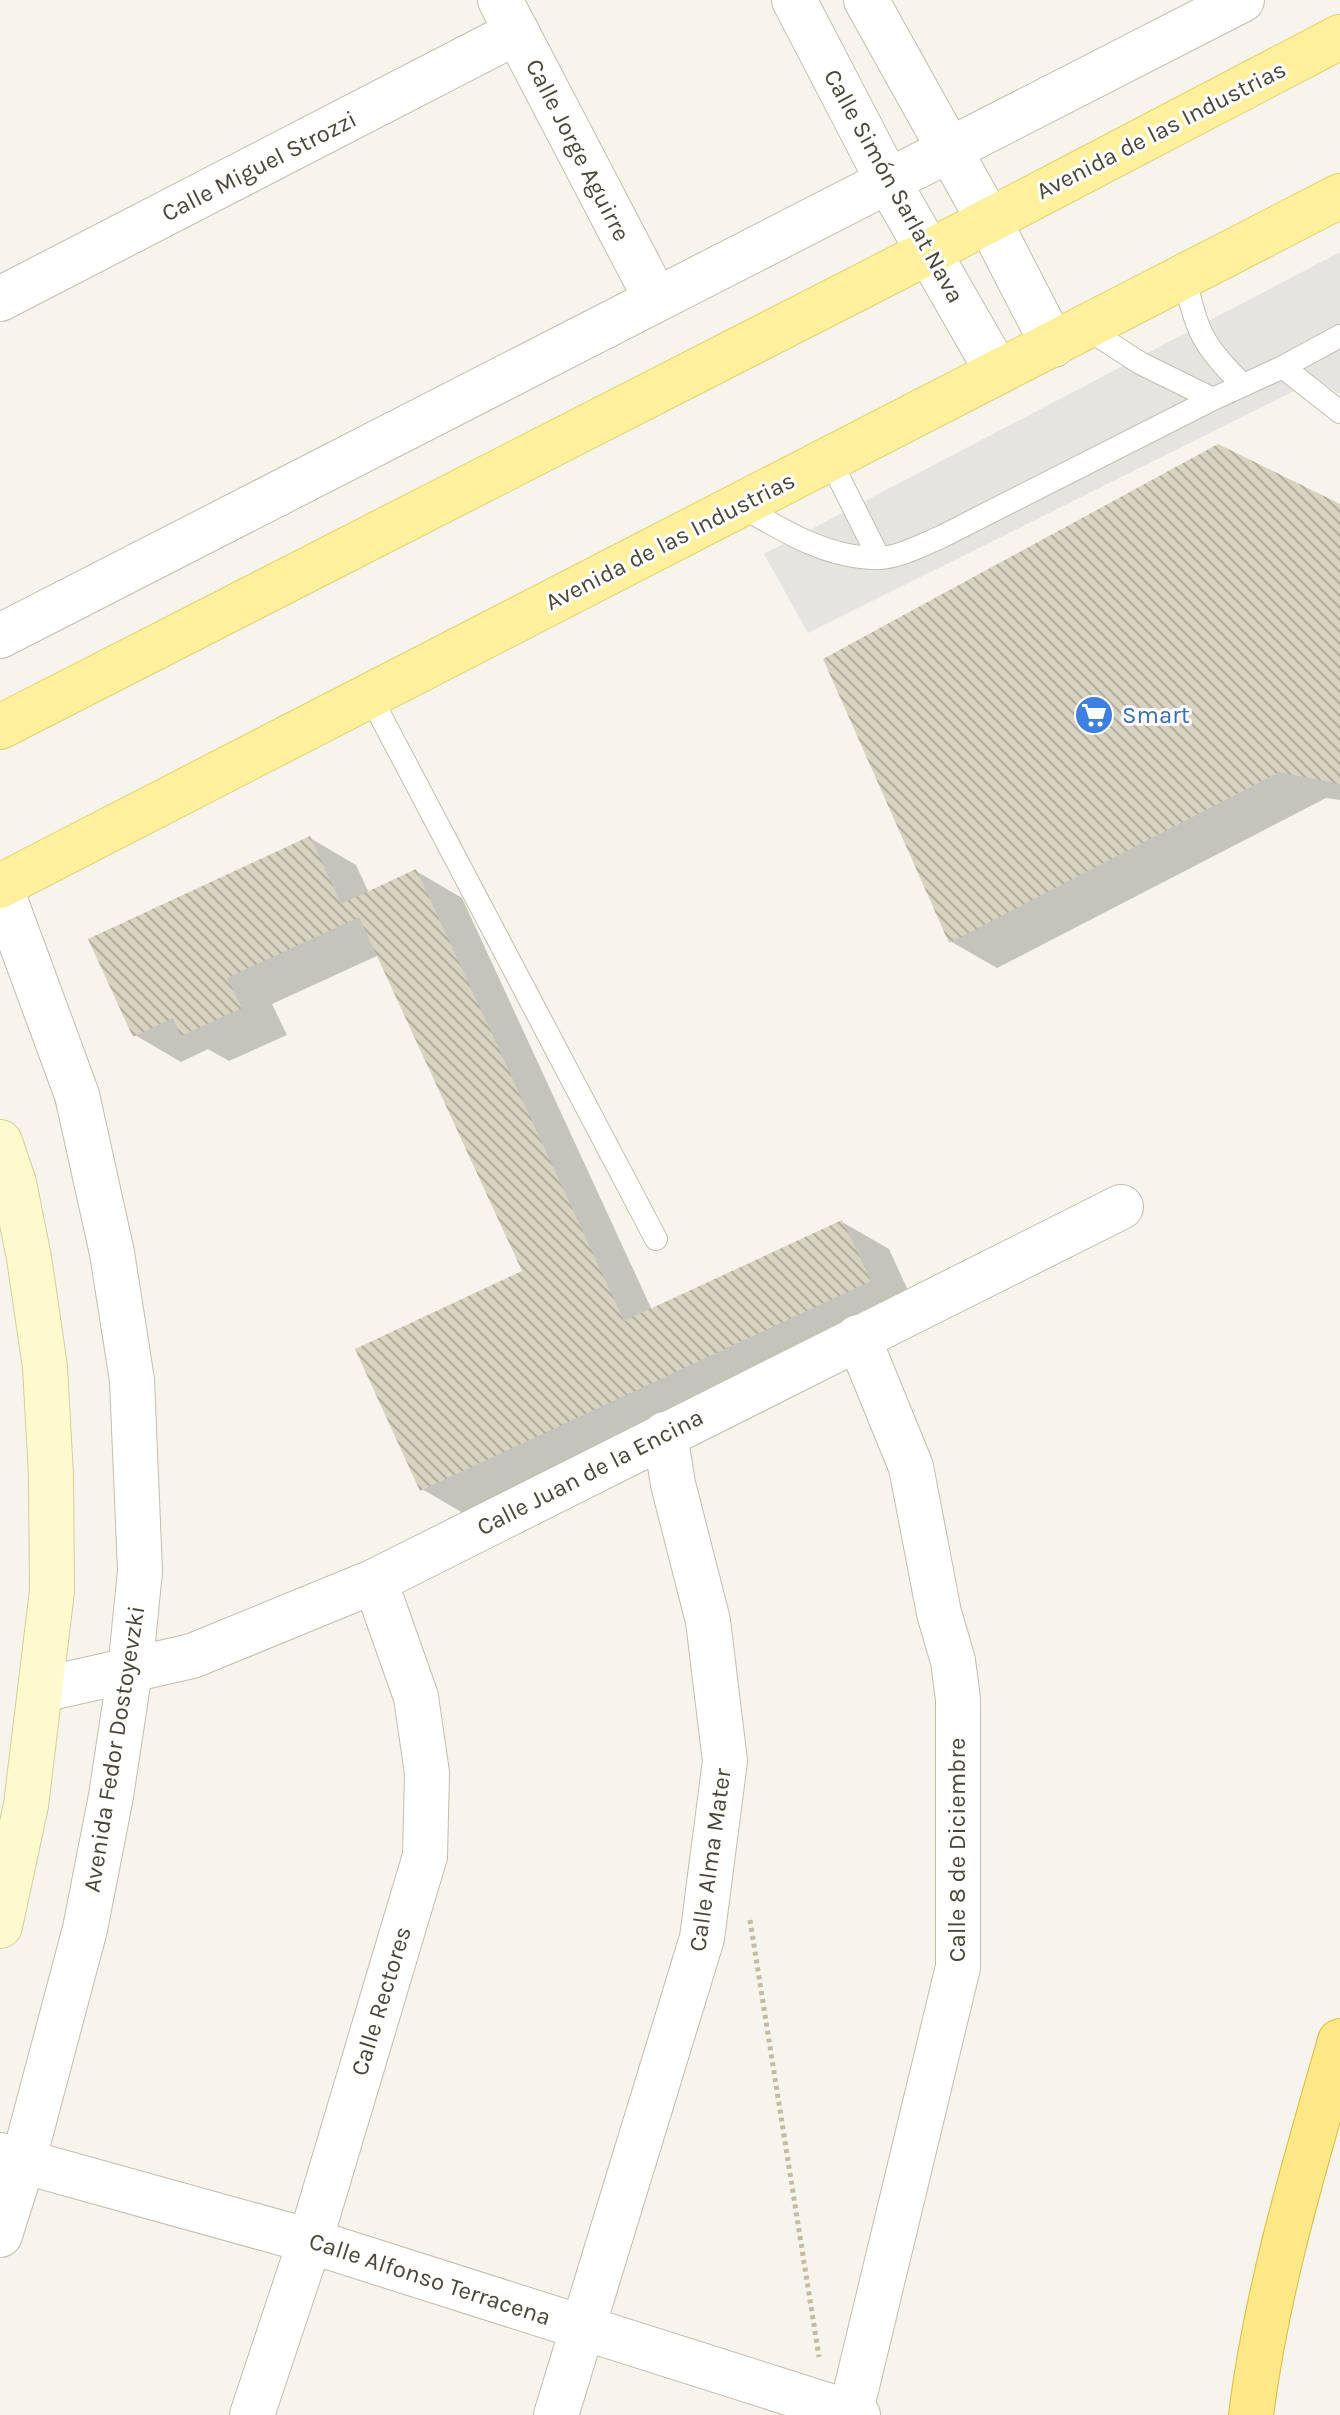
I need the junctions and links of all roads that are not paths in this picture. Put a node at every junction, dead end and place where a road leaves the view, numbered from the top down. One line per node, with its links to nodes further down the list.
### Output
1 (794, 0): 7 (street, Calle Simón Sarlat Nava)
2 (866, 0): 6 (street)
3 (1242, 0): 6 (street)
4 (509, 16): 12 (street, Calle Miguel Strozzi); 13 (street, Calle Jorge Aguirre)
5 (1340, 37): 9 (main road, Avenida de las Industrias)
6 (948, 149): 7 (street); 9 (street)
7 (888, 181): 10 (street, Calle Simón Sarlat Nava); 13 (street)
8 (1340, 196): 11 (main road, Avenida de las Industrias)
9 (988, 219): 10 (main road, Avenida de las Industrias); 14 (street)
10 (929, 252): 17 (street, Calle Simón Sarlat Nava); 26 (main road, Avenida de las Industrias)
11 (1185, 277): 14 (main road, Avenida de las Industrias); 18 (lane)
12 (0, 299)
13 (656, 299): 24 (street)
14 (1070, 336): 17 (main road, Avenida de las Industrias); 19 (lane)
15 (1340, 336): 16 (lane)
16 (1283, 367): 18 (lane); 20 (lane)
17 (997, 371): 21 (main road, Avenida de las Industrias)
18 (1243, 385): 19 (lane)
19 (1213, 399): 23 (lane)
20 (1340, 412)
21 (829, 458): 22 (main road, Avenida de las Industrias); 23 (lane)
22 (739, 505): 23 (lane); 25 (main road, Avenida de las Industrias)
23 (879, 558)
24 (0, 636)
25 (370, 696): 27 (main road, Avenida de las Industrias); 30 (lane)
26 (0, 727)
27 (0, 886): 34 (street, Avenida Fedor Dostoyevzki)
28 (0, 1142): 35 (main road)
29 (1121, 1207): 31 (street, Calle Juan de la Encina)
30 (656, 1239)
31 (858, 1337): 32 (street, Calle Juan de la Encina); 42 (street, Calle 8 de Diciembre)
32 (665, 1434): 33 (street, Calle Juan de la Encina); 41 (street, Calle Alma Mater)
33 (375, 1581): 34 (street, Calle Juan de la Encina); 40 (street, Calle Rectores)
34 (130, 1671): 35 (street, Calle Juan de la Encina); 38 (street, Avenida Fedor Dostoyevzki)
35 (41, 1690): 36 (main road)
36 (0, 1926)
37 (1340, 2041): 45 (highway)
38 (12, 2158): 39 (street, Avenida Fedor Dostoyevzki); 40 (street, Calle Alfonso Terracena)
39 (0, 2235)
40 (310, 2241): 41 (street, Calle Alfonso Terracena); 43 (street, Calle Rectores)
41 (583, 2328): 42 (street, Calle Alfonso Terracena); 44 (street, Calle Alma Mater)
42 (846, 2412)
43 (252, 2415)
44 (556, 2415)
45 (1251, 2415)

